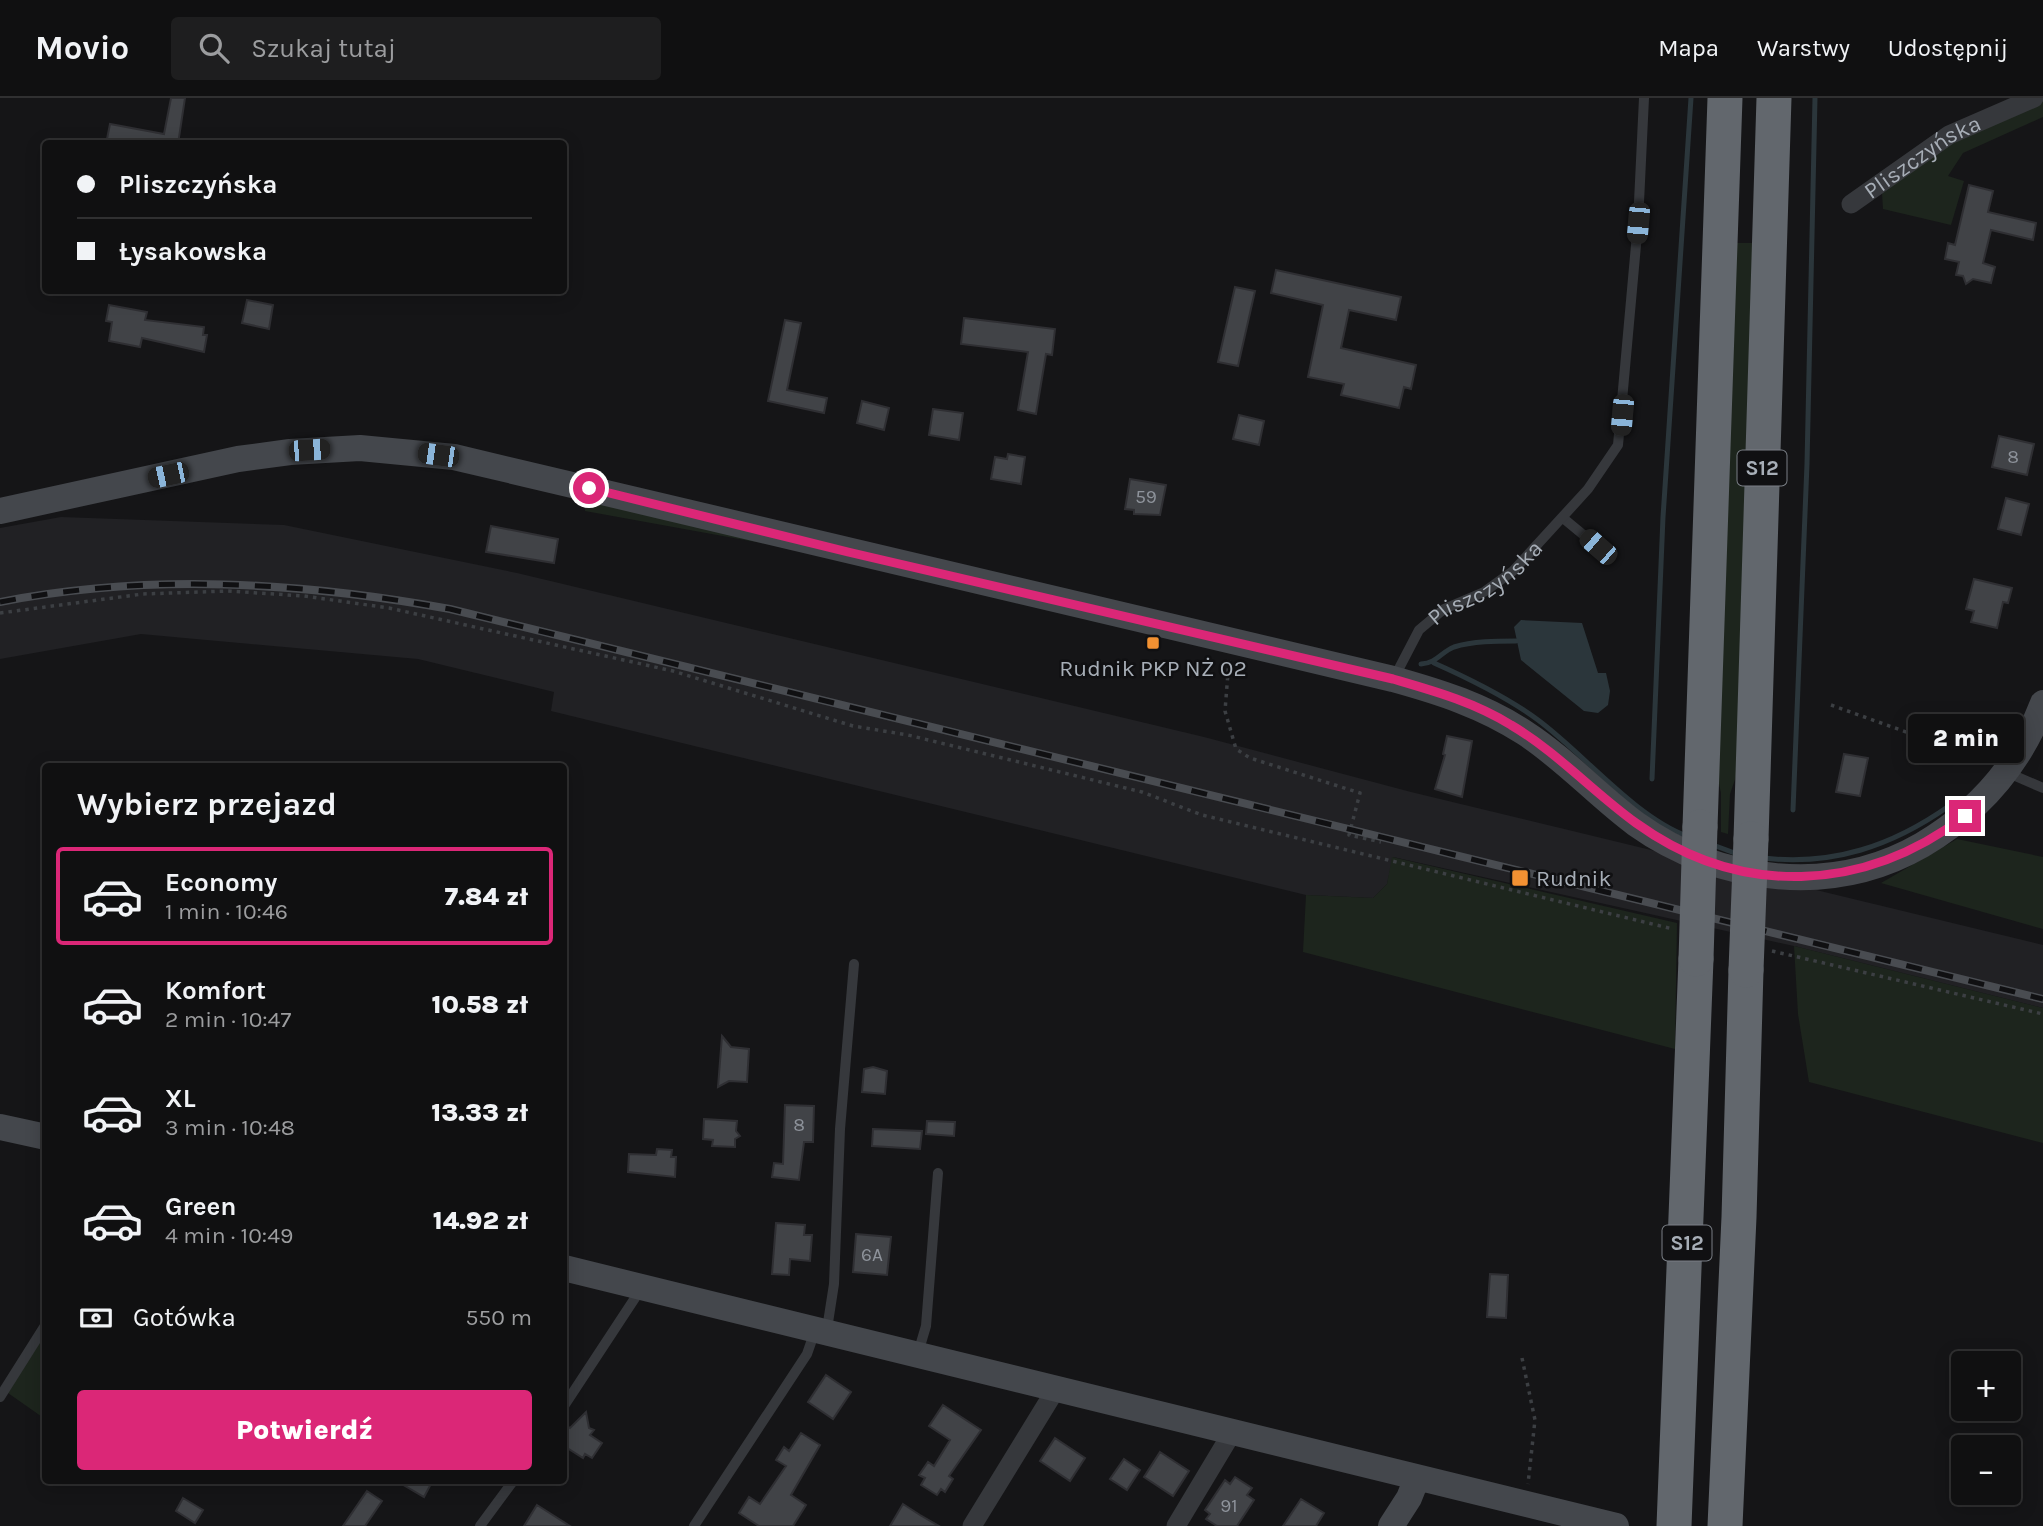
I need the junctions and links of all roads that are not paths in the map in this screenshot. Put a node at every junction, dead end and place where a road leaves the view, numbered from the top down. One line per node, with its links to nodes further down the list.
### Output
1 (1644, 98): 7 (lane, Pliszczyńska)
2 (2034, 98): 5 (street, Pliszczyńska)
3 (1768, 104): 35 (highway, S12, bridge)
4 (1731, 105): 34 (highway, S12, bridge)
5 (1852, 204)
6 (0, 511): 9 (street)
7 (1563, 518): 8 (lane); 9 (lane, Pliszczyńska)
8 (1598, 547)
9 (1393, 679): 11 (street)
10 (2043, 703): 11 (street)
11 (2006, 772): 12 (lane)
12 (2043, 788)
13 (853, 964): 20 (lane)
14 (0, 1127): 15 (street)
15 (42, 1136)
16 (938, 1173): 21 (lane)
17 (567, 1269): 18 (street)
18 (638, 1287): 20 (street); 24 (lane)
19 (42, 1330): 23 (lane)
20 (820, 1332): 21 (street); 30 (lane)
21 (917, 1356): 22 (street)
22 (1056, 1389): 25 (street); 31 (street)
23 (0, 1397)
24 (567, 1401)
25 (1233, 1431): 26 (street); 32 (street)
26 (1417, 1478): 28 (street); 33 (street)
27 (511, 1484): 29 (lane)
28 (1601, 1524)
29 (480, 1526)
30 (694, 1526)
31 (972, 1526)
32 (1176, 1526)
33 (1391, 1526)
34 (1674, 1526)
35 (1725, 1526)

